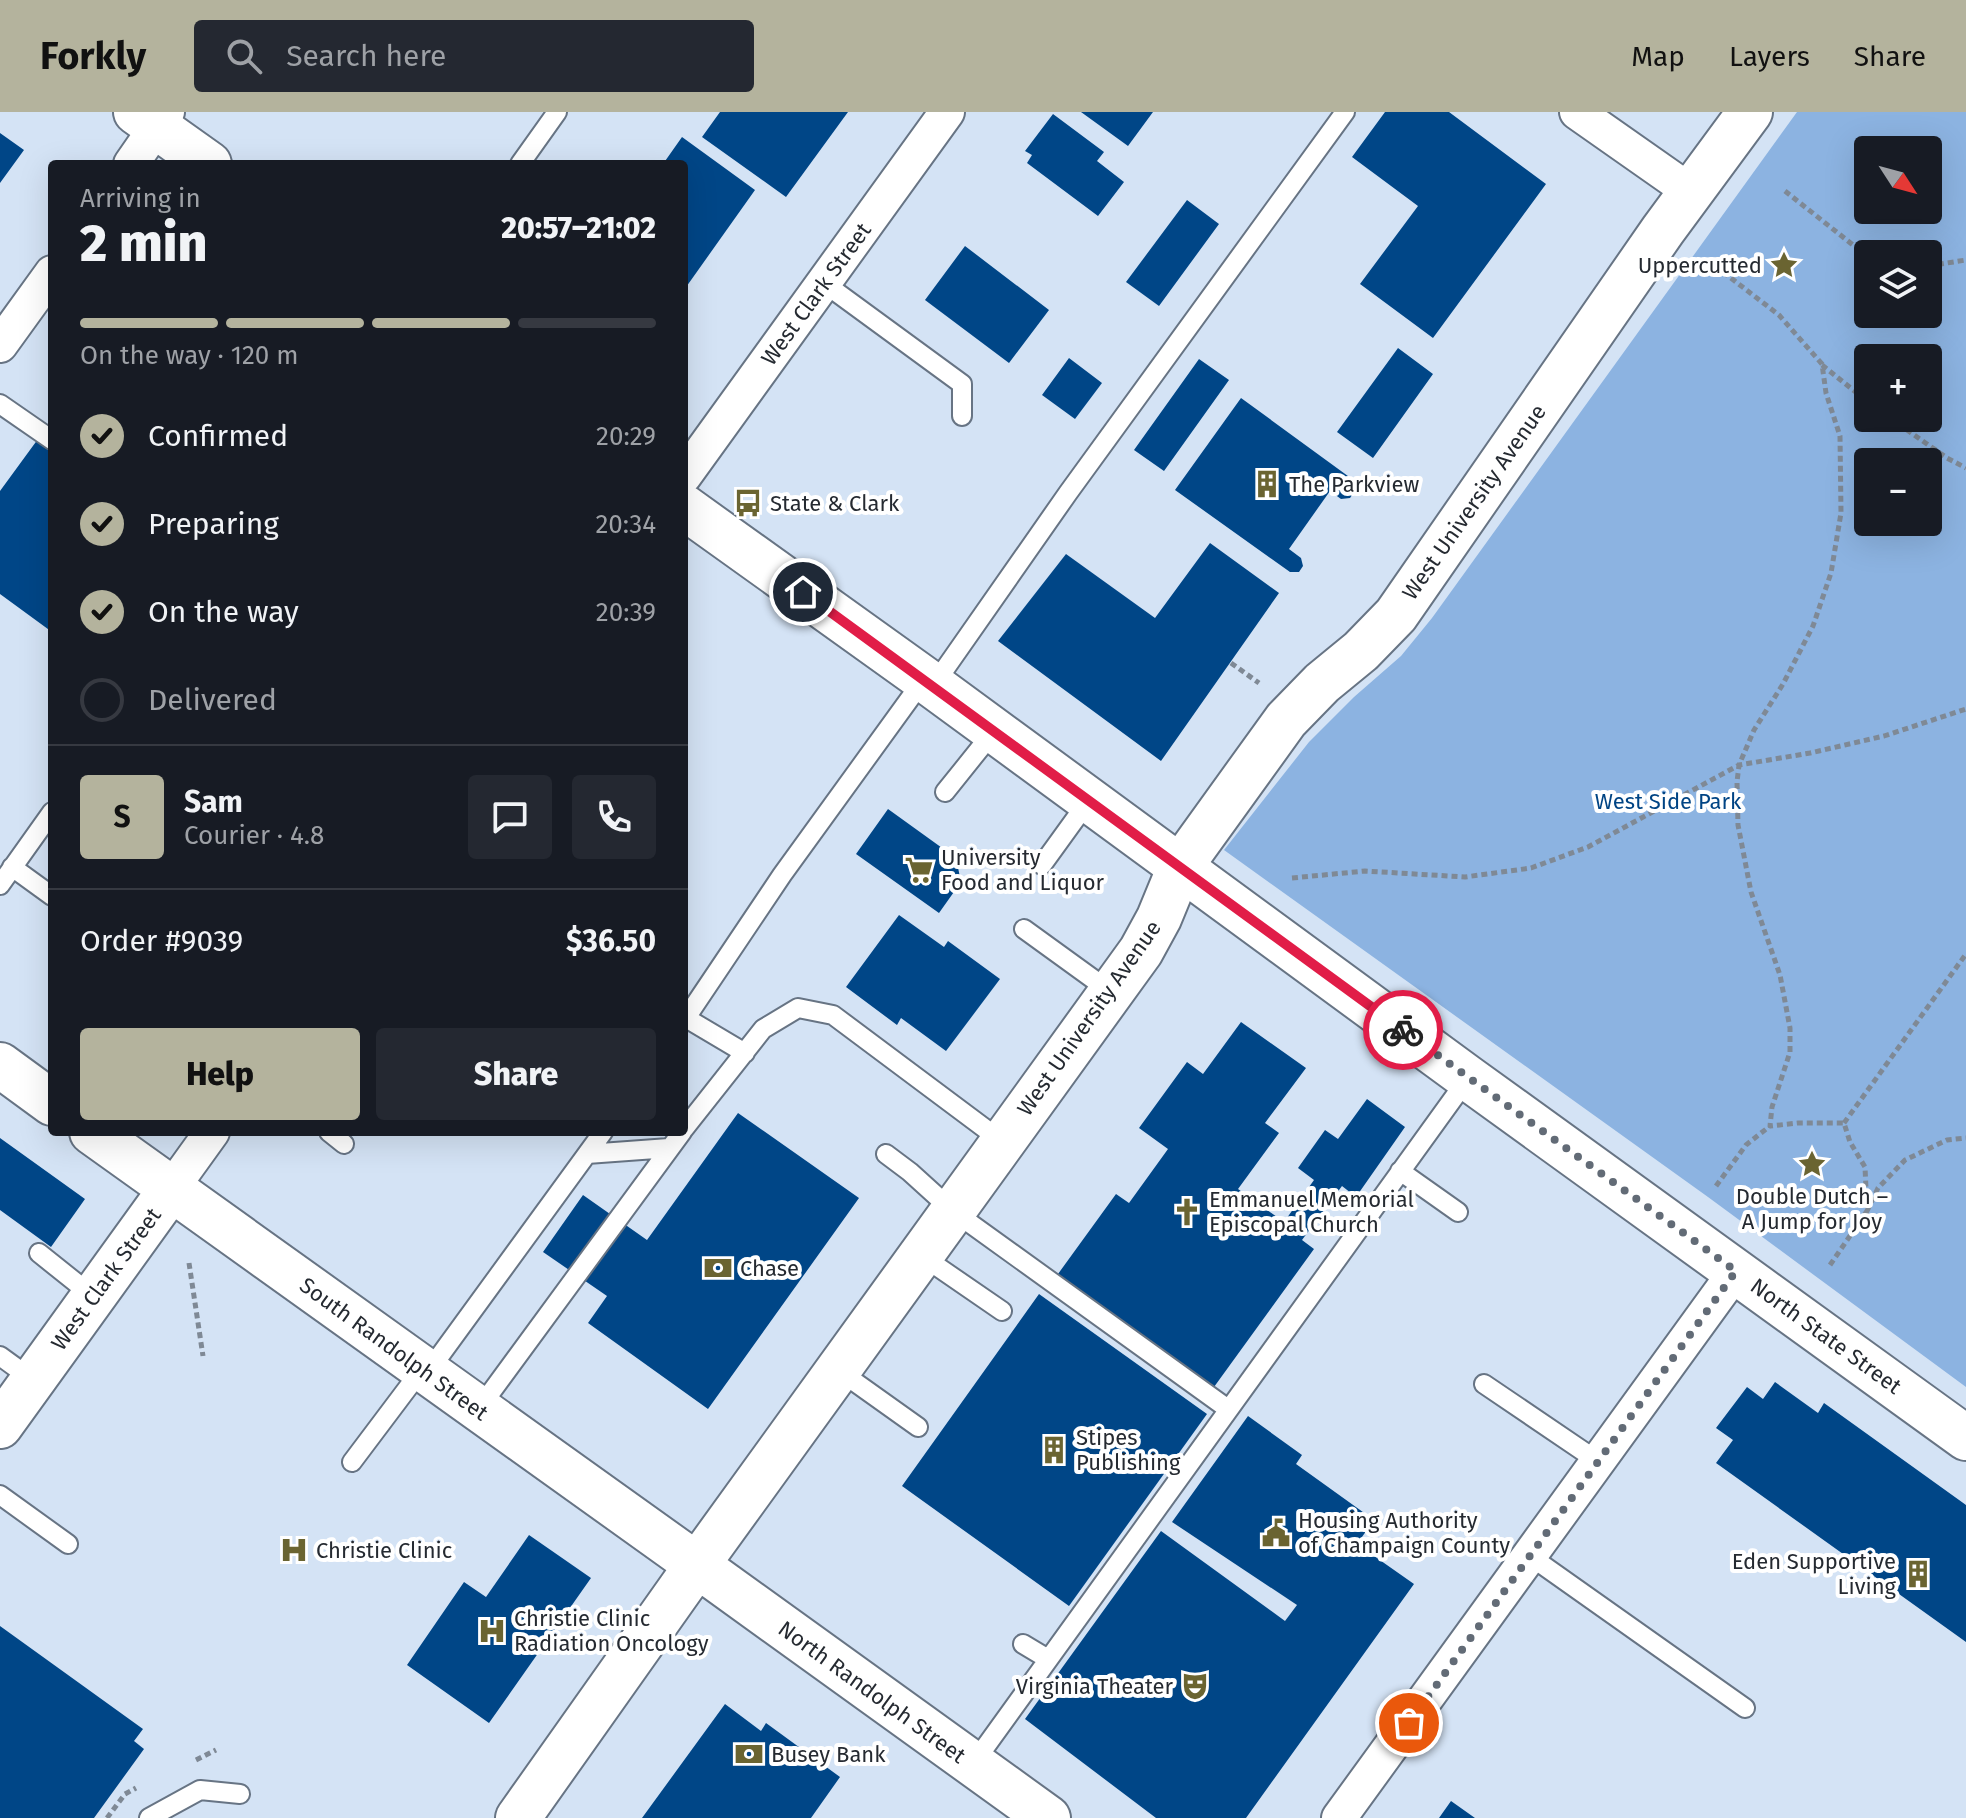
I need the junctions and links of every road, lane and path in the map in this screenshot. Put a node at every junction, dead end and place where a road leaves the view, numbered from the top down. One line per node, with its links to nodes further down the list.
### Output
1 (557, 112): 9 (lane)
2 (947, 112): 17 (street, West Clark Street)
3 (1345, 112): 29 (lane)
4 (1577, 112): 11 (street)
5 (1750, 112): 11 (main road, West University Avenue)
6 (154, 117): 7 (street); 8 (main road)
7 (133, 160)
8 (204, 160)
9 (523, 160)
10 (1785, 191): 12 (path)
11 (1691, 192): 39 (main road, West University Avenue)
12 (1854, 246)
13 (1966, 260): 14 (path)
14 (1942, 264)
15 (1723, 272): 19 (path)
16 (48, 280): 18 (street)
17 (824, 283): 22 (lane); 26 (street, West Clark Street)
18 (0, 345)
19 (1822, 364): 20 (path); 33 (path)
20 (1854, 390)
21 (0, 404): 24 (lane)
22 (962, 416)
23 (1910, 432): 25 (path)
24 (48, 437)
25 (1966, 468)
26 (688, 470)
27 (688, 510): 29 (main road, North State Street)
28 (1231, 663): 30 (path)
29 (929, 683): 32 (main road, North State Street); 46 (lane)
30 (1259, 683)
31 (1966, 709): 33 (path)
32 (994, 731): 34 (lane); 35 (main road, North State Street)
33 (1739, 765): 40 (path); 54 (path)
34 (945, 792)
35 (1089, 800): 37 (lane); 39 (main road, North State Street)
36 (48, 818): 38 (lane)
37 (1042, 865)
38 (12, 867): 41 (lane); 42 (lane)
39 (1180, 867): 45 (main road, West University Avenue); 50 (main road, North State Street)
40 (1292, 878)
41 (0, 885)
42 (48, 893)
43 (1024, 929): 45 (lane)
44 (1966, 954): 52 (path)
45 (1111, 992): 61 (main road, West University Avenue)
46 (688, 1015)
47 (688, 1021): 48 (lane)
48 (745, 1053): 53 (lane); 61 (lane)
49 (0, 1065): 51 (main road)
50 (1468, 1078): 66 (lane); 76 (main road, North State Street)
51 (48, 1100)
52 (1844, 1123): 54 (path); 70 (path)
53 (688, 1125)
54 (1770, 1126): 67 (path)
55 (98, 1136): 68 (main road, South Randolph Street)
56 (209, 1136): 68 (street, West Clark Street)
57 (334, 1136): 62 (lane)
58 (600, 1136): 64 (lane)
59 (679, 1136): 63 (lane)
60 (1966, 1138): 70 (path)
61 (1003, 1142): 69 (main road, West University Avenue)
62 (344, 1144)
63 (669, 1148): 64 (lane); 85 (lane)
64 (587, 1154): 82 (lane)
65 (886, 1154): 69 (lane)
66 (1400, 1171): 71 (lane); 84 (lane)
67 (1716, 1186)
68 (171, 1189): 77 (main road, West Clark Street); 82 (main road, South Randolph Street)
69 (953, 1211): 73 (main road, West University Avenue); 84 (lane)
70 (1867, 1211): 75 (path)
71 (1458, 1212)
72 (39, 1253): 77 (lane)
73 (921, 1255): 78 (lane); 81 (main road, West University Avenue)
74 (189, 1263): 79 (path)
75 (1830, 1265)
76 (1736, 1271): 88 (main road, North State Street); 90 (street)
77 (94, 1297): 80 (main road, West Clark Street)
78 (1002, 1311)
79 (203, 1356)
80 (17, 1368): 86 (main road, West Clark Street)
81 (838, 1370): 87 (lane); 94 (main road, West University Avenue)
82 (425, 1371): 85 (main road, South Randolph Street); 89 (lane)
83 (1484, 1384): 90 (lane)
84 (1228, 1409): 96 (lane)
85 (478, 1410): 94 (main road, South Randolph Street)
86 (0, 1426)
87 (918, 1427)
88 (1966, 1438)
89 (352, 1462)
90 (1599, 1462): 93 (street)
91 (0, 1495): 92 (lane)
92 (68, 1544)
93 (1530, 1556): 97 (lane); 103 (street)
94 (697, 1565): 98 (main road, North Randolph Street); 102 (main road, West University Avenue)
95 (1023, 1644): 96 (lane)
96 (1048, 1659): 98 (lane)
97 (1745, 1708)
98 (973, 1764): 100 (main road, North Randolph Street)
99 (240, 1794): 101 (lane)
100 (1036, 1815)
101 (149, 1818)
102 (518, 1818)
103 (1339, 1818)

